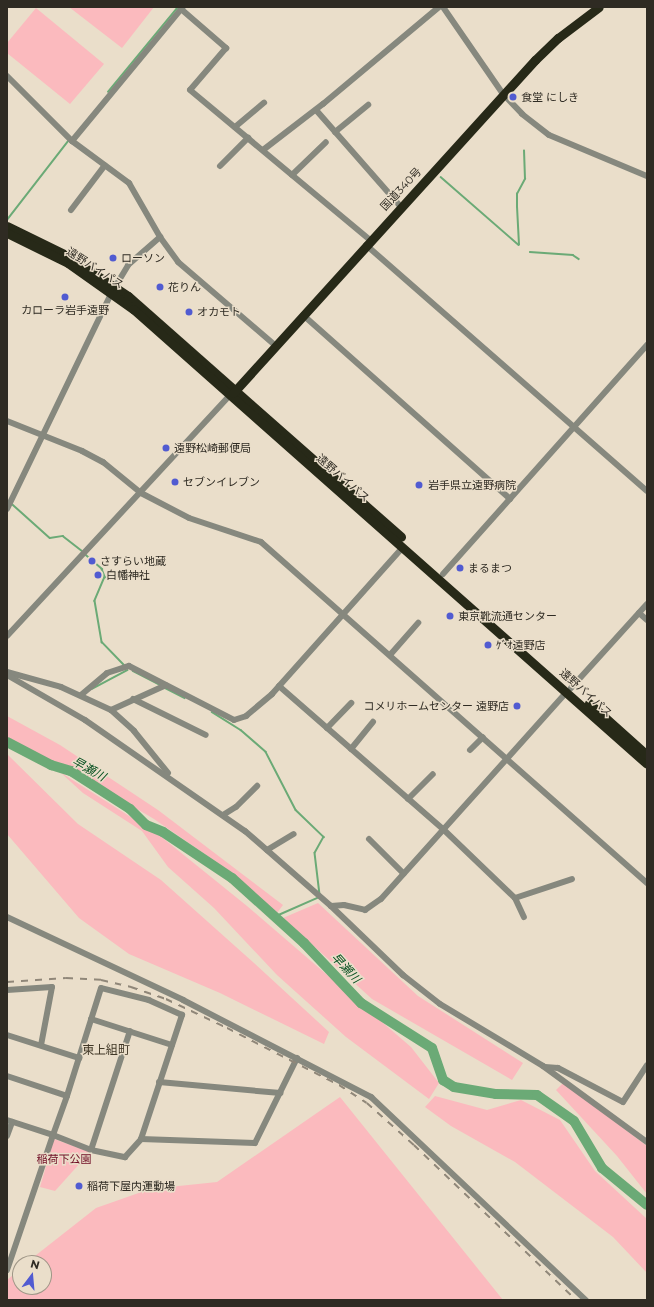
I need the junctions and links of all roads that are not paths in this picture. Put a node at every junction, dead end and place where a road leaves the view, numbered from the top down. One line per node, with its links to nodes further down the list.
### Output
1 (439, 7): 9 (street)
2 (443, 7): 6 (street)
3 (599, 7): 6 (highway, 国道340号)
4 (182, 8): 10 (street); 13 (street)
5 (7, 76): 13 (street)
6 (503, 94): 19 (street); 20 (highway, 国道340号)
7 (264, 103): 10 (street)
8 (368, 105): 11 (street)
9 (316, 110): 11 (street); 15 (street)
10 (235, 127): 12 (street)
11 (335, 132): 20 (street)
12 (248, 138): 15 (street); 17 (street)
13 (72, 141): 16 (street)
14 (326, 142): 18 (street)
15 (263, 150): 18 (street)
16 (105, 165): 21 (street); 24 (street)
17 (220, 166)
18 (292, 175): 25 (street)
19 (647, 176)
20 (401, 207): 25 (highway, 国道340号)
21 (71, 210)
22 (7, 226): 26 (highway, 遠野バイパス)
23 (7, 233): 26 (highway, 遠野バイパス)
24 (160, 237): 26 (street); 29 (street)
25 (368, 243): 27 (highway, 国道340号); 32 (street)
26 (113, 289): 30 (highway, 遠野バイパス); 33 (street)
27 (303, 315): 29 (highway, 国道340号); 36 (street)
28 (647, 345): 32 (street)
29 (276, 346): 30 (highway, 国道340号)
30 (233, 393): 35 (street); 38 (highway, 遠野バイパス); 39 (highway, 遠野バイパス)
31 (7, 421): 33 (street)
32 (575, 427): 34 (street); 36 (street)
33 (43, 436): 35 (street); 37 (street)
34 (647, 491)
35 (141, 493): 42 (street); 45 (street)
36 (510, 499): 39 (street)
37 (7, 509)
38 (403, 547): 42 (street); 51 (highway, 遠野バイパス)
39 (443, 574): 51 (highway, 遠野バイパス)
40 (647, 604): 41 (street)
41 (639, 613): 43 (street); 51 (street)
42 (344, 614): 46 (street); 50 (street)
43 (647, 620)
44 (418, 623): 46 (street)
45 (7, 636)
46 (390, 655): 59 (street)
47 (7, 672): 52 (street)
48 (7, 675): 66 (street)
49 (166, 685): 50 (street); 52 (street); 53 (street)
50 (279, 686): 57 (street)
51 (569, 690): 62 (highway, 遠野バイパス); 63 (street); 64 (highway, 遠野バイパス)
52 (81, 695): 55 (street)
53 (133, 700): 55 (street); 58 (street)
54 (351, 703): 57 (street)
55 (111, 710): 66 (street)
56 (373, 722): 60 (street)
57 (327, 728): 60 (street)
58 (206, 735)
59 (483, 737): 61 (street); 63 (street)
60 (351, 749): 68 (street)
61 (470, 750)
62 (647, 755)
63 (506, 759): 70 (street); 76 (street)
64 (647, 764)
65 (433, 774): 68 (street)
66 (171, 778): 69 (street)
67 (257, 786): 69 (street)
68 (408, 799): 70 (street)
69 (223, 815): 73 (street)
70 (444, 830): 74 (street); 77 (street)
71 (294, 834): 73 (street)
72 (369, 840): 74 (street)
73 (267, 850): 78 (street)
74 (404, 874): 78 (street)
75 (572, 879): 77 (street)
76 (647, 884)
77 (515, 898): 80 (street)
78 (331, 906): 90 (street)
79 (7, 917): 88 (street)
80 (524, 917)
81 (7, 990): 85 (street)
82 (92, 1019): 83 (street); 86 (street); 87 (street)
83 (130, 1031): 86 (street); 100 (street)
84 (7, 1035): 85 (street)
85 (41, 1045): 87 (street)
86 (172, 1045): 92 (street)
87 (80, 1058): 94 (street)
88 (297, 1058): 93 (street); 102 (street)
89 (647, 1065): 90 (street)
90 (543, 1066): 99 (street)
91 (7, 1076): 94 (street)
92 (159, 1082): 93 (street); 98 (street)
93 (281, 1093): 98 (street)
94 (67, 1096): 97 (street)
95 (9, 1121): 96 (street); 97 (street)
96 (7, 1136)
97 (53, 1136): 100 (street); 101 (street)
98 (141, 1139): 100 (street)
99 (647, 1142)
100 (91, 1150)
101 (7, 1270)
102 (586, 1300)

